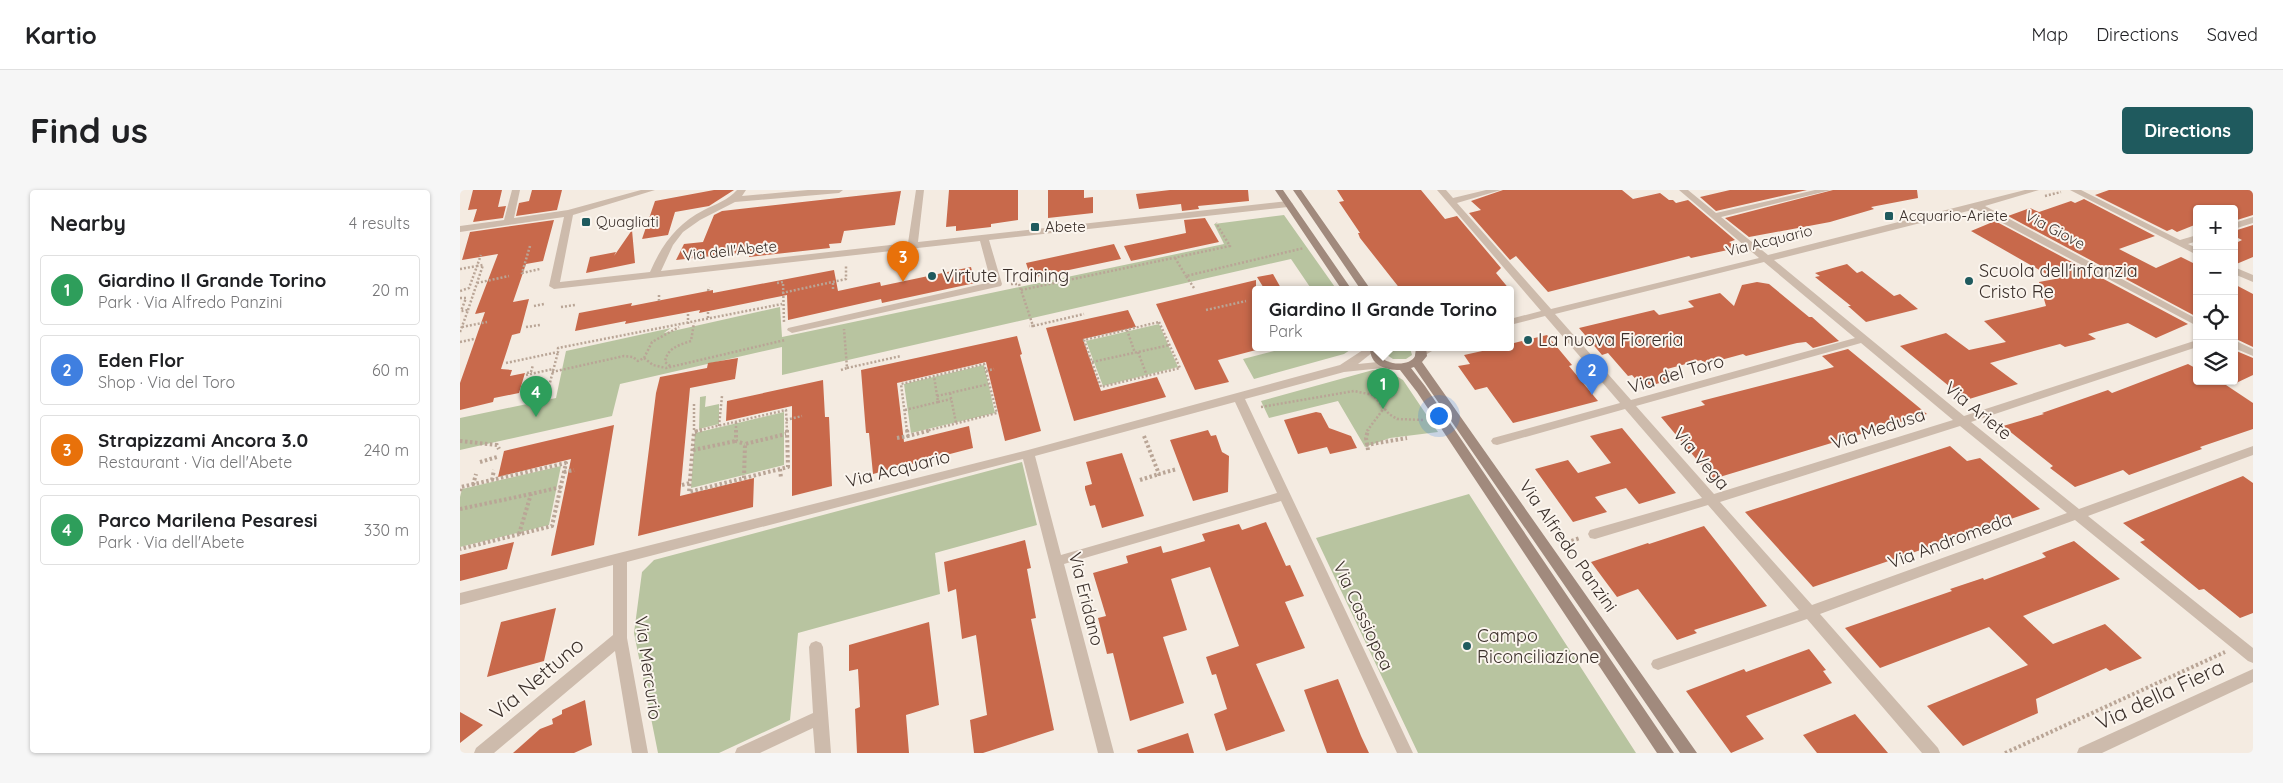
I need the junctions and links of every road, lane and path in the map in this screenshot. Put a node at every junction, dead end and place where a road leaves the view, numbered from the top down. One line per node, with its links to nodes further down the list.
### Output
1 (516, 190): 22 (street)
2 (651, 190): 19 (street)
3 (742, 190): 15 (street)
4 (839, 190): 14 (street)
5 (920, 190): 30 (street)
6 (1279, 190): 17 (main road)
7 (1298, 190): 50 (main road)
8 (1442, 190): 16 (street, Via Vega)
9 (1497, 190): 16 (street)
10 (1683, 190): 20 (street, Via Ariete)
11 (1827, 190): 20 (street)
12 (2035, 190): 18 (street, Via Acquario)
13 (2074, 190): 28 (street)
14 (818, 191): 15 (street)
15 (736, 199): 40 (street)
16 (1452, 201): 67 (street, Via Vega)
17 (1288, 204): 26 (street, Via dell'Abete); 49 (main road)
18 (1978, 206): 35 (street, Via Acquario); 73 (street, Via Giove)
19 (569, 213): 22 (street); 40 (street, Via dell'Abete)
20 (1714, 216): 35 (street, Via Ariete)
21 (2253, 220): 24 (street)
22 (508, 222): 25 (street)
23 (1216, 222): 34 (path)
24 (2238, 225)
25 (460, 230)
26 (984, 238): 30 (street, Via dell'Abete); 70 (street)
27 (2193, 239): 28 (street)
28 (2180, 243): 32 (street)
29 (530, 246): 38 (path)
30 (913, 246): 40 (street, Via dell'Abete)
31 (1309, 247): 42 (path)
32 (2193, 250)
33 (481, 255): 36 (path)
34 (1176, 258): 42 (path); 53 (path)
35 (1766, 258): 67 (street, Via Acquario); 90 (street, Via Ariete)
36 (477, 266): 37 (path); 45 (path); 54 (path)
37 (460, 269)
38 (540, 269)
39 (2238, 272): 44 (street)
40 (654, 275)
41 (509, 276): 45 (path)
42 (1186, 276): 52 (path)
43 (846, 279): 55 (path)
44 (2253, 279)
45 (477, 282): 64 (path)
46 (833, 283): 51 (path)
47 (776, 284): 55 (path)
48 (1019, 284): 53 (path)
49 (1344, 286)
50 (1363, 286)
51 (833, 288)
52 (1194, 288)
53 (1021, 290): 79 (path)
54 (460, 291)
55 (782, 292): 71 (path)
56 (659, 295): 58 (path)
57 (460, 298): 64 (path)
58 (659, 301)
59 (1246, 301): 65 (path)
60 (544, 304): 62 (path)
61 (575, 304): 63 (path)
62 (534, 306)
63 (562, 307)
64 (468, 310): 80 (path)
65 (1206, 310)
66 (708, 312): 71 (path)
67 (1548, 313): 72 (street, Via Acquario); 130 (street, Via Vega)
68 (688, 314): 76 (path)
69 (1084, 314): 79 (path)
70 (844, 318): 87 (street); 108 (path)
71 (708, 320): 75 (path)
72 (1514, 321)
73 (2193, 321)
74 (487, 322): 80 (path)
75 (694, 323): 76 (path); 107 (path)
76 (688, 324): 97 (path); 101 (path)
77 (540, 325): 81 (path)
78 (1029, 326): 79 (path)
79 (1033, 326)
80 (462, 327): 85 (path)
81 (526, 327)
82 (1168, 329): 84 (path)
83 (1127, 330): 84 (path); 88 (path); 98 (path)
84 (1163, 330): 93 (path)
85 (460, 332)
86 (1092, 333): 88 (path)
87 (792, 334): 107 (path)
88 (1094, 338): 103 (path)
89 (474, 339): 91 (path)
90 (1865, 339): 130 (street, Via del Toro); 138 (street, Via Ariete)
91 (460, 342)
92 (2193, 344): 138 (street, Via Medusa)
93 (1170, 345): 98 (path); 111 (path)
94 (2238, 345): 99 (street)
95 (1370, 351): 109 (street, Via Acquario)
96 (1374, 351): 106 (main road)
97 (558, 352): 104 (path); 112 (path)
98 (1137, 352): 103 (path); 117 (path)
99 (2253, 353)
100 (902, 356): 108 (path)
101 (644, 358): 107 (path); 112 (path)
102 (1416, 359): 106 (main road); 123 (path); 184 (main road, Via Alfredo Panzini); 203 (main road, Via Alfredo Panzini)
103 (1092, 362): 119 (path)
104 (506, 363)
105 (533, 365): 112 (path)
106 (1388, 365): 109 (street, Via Acquario)
107 (671, 366)
108 (847, 368): 113 (path)
109 (1344, 368): 126 (street, Via Acquario)
110 (994, 369): 114 (path)
111 (1176, 369): 115 (path); 117 (path)
112 (552, 370): 122 (path)
113 (841, 370)
114 (986, 371): 116 (path); 118 (path)
115 (1179, 374)
116 (934, 376): 125 (path); 133 (path)
117 (1147, 376): 119 (path)
118 (989, 384): 121 (path); 135 (path)
119 (1100, 384): 120 (path)
120 (1094, 386)
121 (950, 393): 125 (path); 127 (path)
122 (547, 394)
123 (1373, 395): 131 (path); 132 (path)
124 (722, 396): 142 (path)
125 (937, 396): 128 (path)
126 (1238, 396): 158 (street, Via Acquario); 178 (street, Via Cassiopea)
127 (951, 399): 128 (path); 140 (path)
128 (938, 402): 133 (path)
129 (694, 404): 143 (path)
130 (1630, 405): 151 (street, Via del Toro); 179 (street, Via Vega)
131 (1261, 407)
132 (1384, 408): 137 (path); 153 (path)
133 (905, 410): 146 (path)
134 (802, 416): 136 (path)
135 (984, 417): 140 (path); 141 (path)
136 (786, 420): 139 (path); 144 (path)
137 (1430, 420)
138 (1962, 421): 179 (street, Via Medusa); 181 (street, Via Ariete)
139 (736, 422): 142 (path); 150 (path)
140 (956, 423): 146 (path)
141 (985, 423)
142 (719, 426): 143 (path)
143 (694, 432): 155 (path)
144 (787, 434): 152 (path); 161 (path)
145 (1143, 434): 167 (path)
146 (908, 436): 147 (path)
147 (898, 438)
148 (1407, 438): 153 (path)
149 (460, 441): 154 (path)
150 (736, 441): 152 (path); 155 (path)
151 (1497, 441)
152 (745, 444): 168 (path)
153 (1366, 445): 156 (path)
154 (499, 449)
155 (692, 450): 172 (path)
156 (1368, 450)
157 (2253, 450): 181 (street, Via Andromeda)
158 (1028, 454): 186 (street, Via Acquario); 187 (street, Via Eridano)
159 (497, 457): 160 (path)
160 (480, 462)
161 (780, 469): 168 (path); 169 (path)
162 (1177, 469): 167 (path)
163 (494, 470): 170 (path)
164 (574, 470): 165 (path)
165 (564, 472): 170 (path); 175 (path)
166 (476, 474): 173 (path)
167 (1159, 474): 171 (path)
168 (744, 478): 172 (path)
169 (781, 478)
170 (492, 480): 173 (path)
171 (1140, 480)
172 (690, 483): 174 (path)
173 (473, 485): 176 (path)
174 (682, 485)
175 (561, 487): 177 (path); 182 (path)
176 (460, 491)
177 (531, 494): 180 (path); 182 (path)
178 (1286, 495): 187 (street); 202 (street, Via Cassiopea)
179 (1712, 500): 183 (street, Via Medusa); 189 (street, Via Vega)
180 (460, 509)
181 (2078, 514): 189 (street, Via Andromeda); 191 (street, Via Ariete)
182 (519, 534): 185 (path)
183 (1595, 534): 184 (path)
184 (1547, 548): 204 (main road, Via Alfredo Panzini)
185 (460, 549)
186 (620, 558): 188 (street, Via Acquario); 190 (street, Via Mercurio)
187 (1057, 561): 201 (street, Via Eridano)
188 (460, 599)
189 (1809, 612): 194 (street, Via Andromeda); 205 (street, Via Vega)
190 (620, 638): 197 (street, Via Nettuno); 198 (street, Via Mercurio)
191 (2239, 646): 193 (street, Via Ariete); 206 (path)
192 (816, 647): 196 (street)
193 (2253, 657)
194 (1658, 664)
195 (2253, 675): 207 (street, Via della Fiera)
196 (820, 717): 199 (street); 200 (street)
197 (482, 753)
198 (640, 753)
199 (743, 753)
200 (823, 753)
201 (1106, 753)
202 (1405, 753)
203 (1666, 753)
204 (1689, 753)
205 (1932, 753)
206 (2005, 753)
207 (2085, 753)

